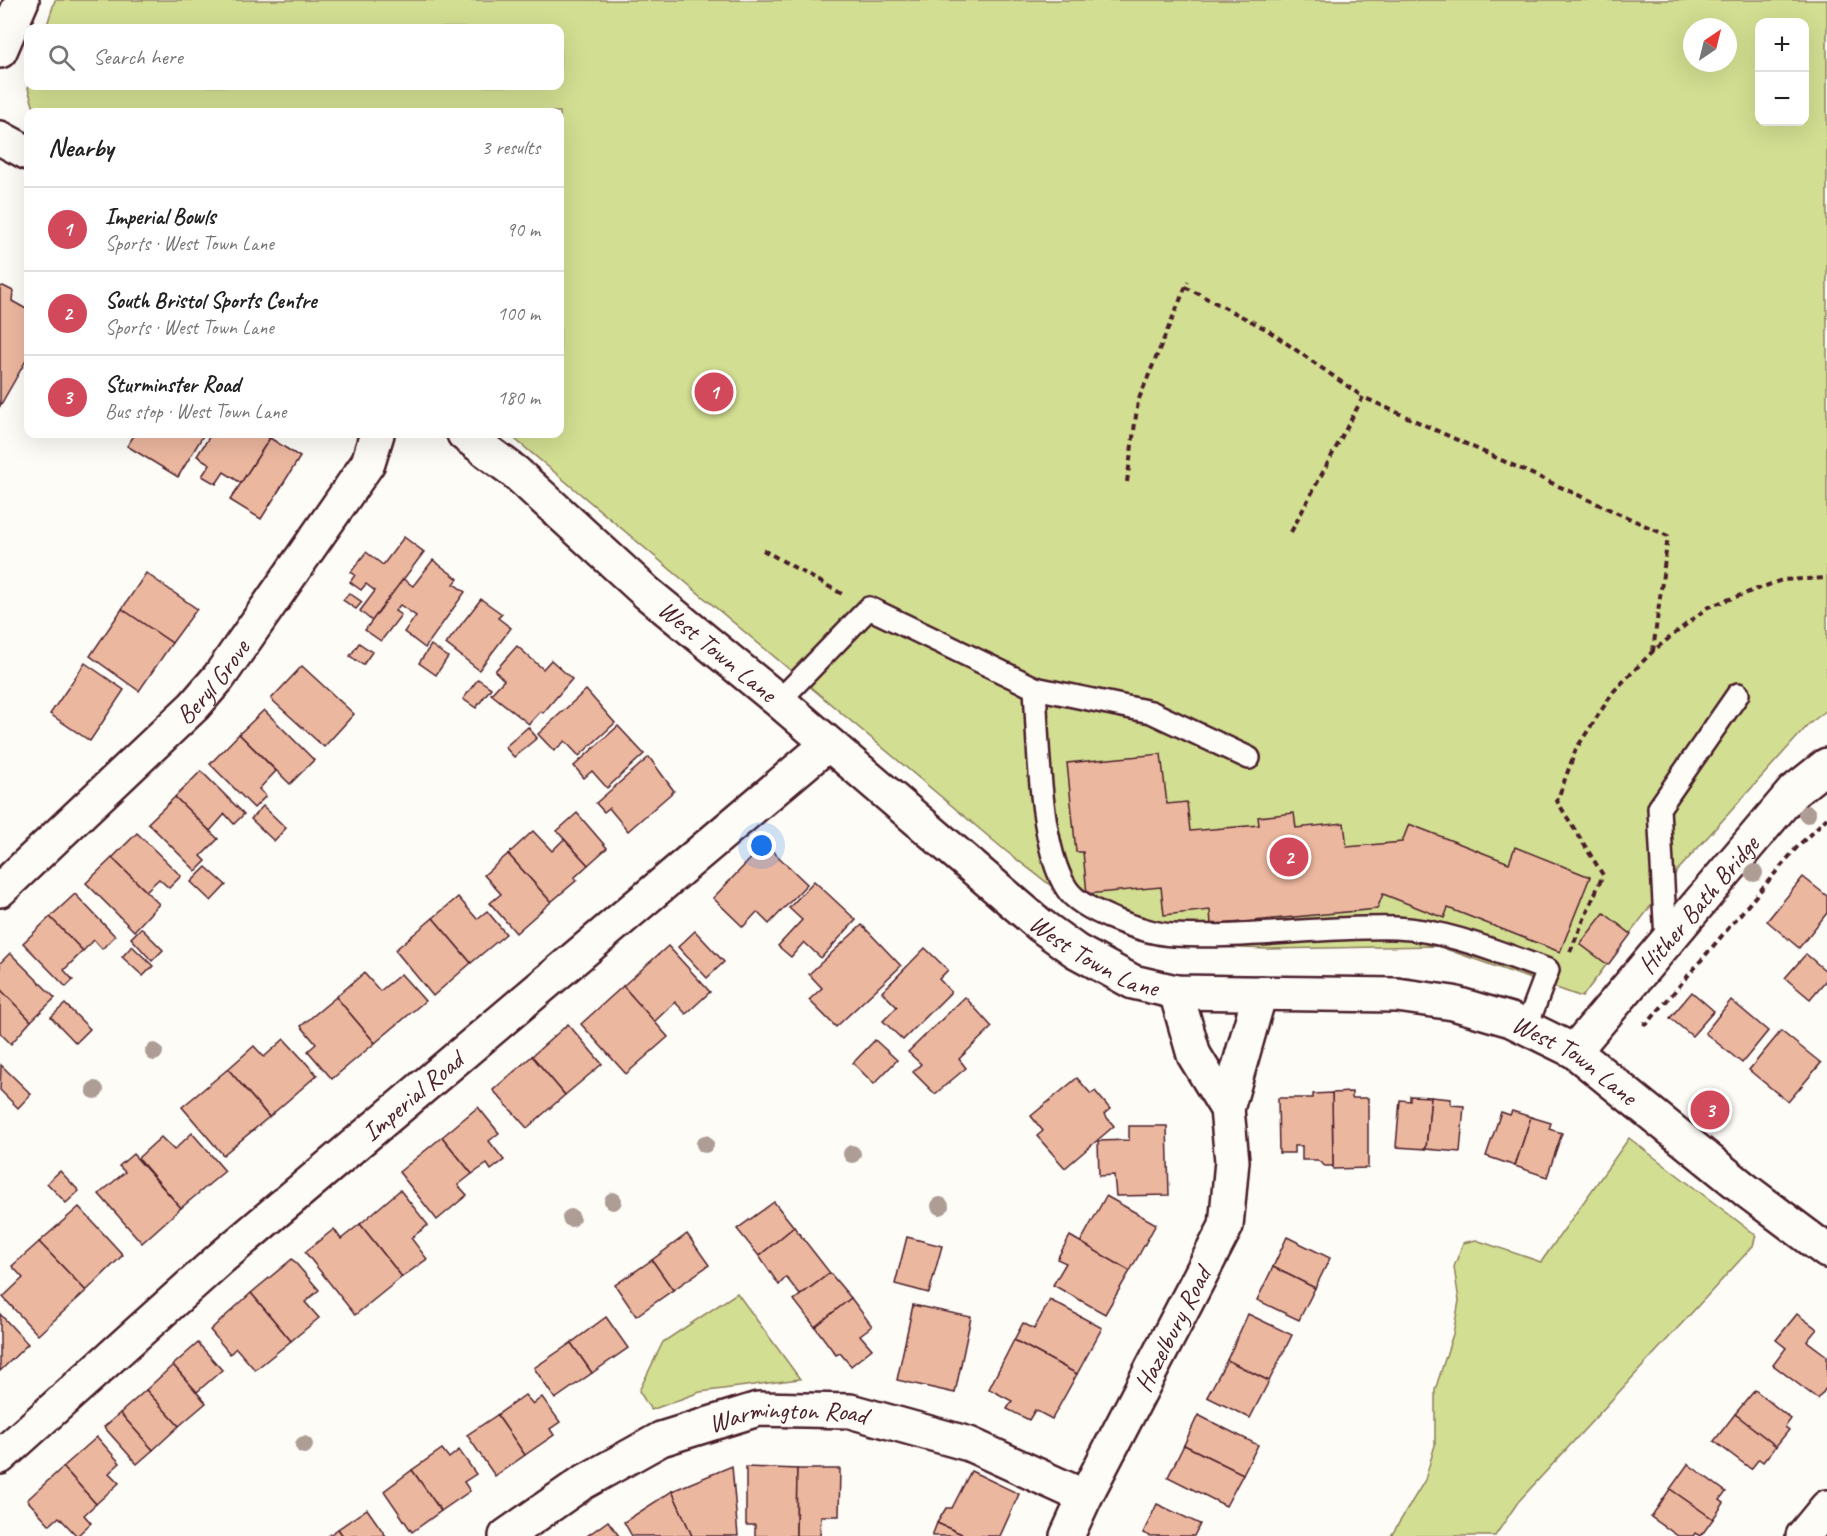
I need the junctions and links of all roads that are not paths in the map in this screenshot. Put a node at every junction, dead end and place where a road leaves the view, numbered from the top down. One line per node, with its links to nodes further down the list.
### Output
1 (22, 0): 2 (main road)
2 (0, 51)
3 (0, 138): 4 (main road)
4 (24, 151)
5 (469, 438): 9 (main road, West Town Lane)
6 (372, 448): 13 (main road, Beryl Grove)
7 (1035, 688): 9 (lane); 11 (lane); 17 (lane)
8 (1738, 694): 14 (lane)
9 (778, 701): 10 (main road, West Town Lane)
10 (828, 744): 15 (main road, West Town Lane); 21 (main road, Imperial Road)
11 (1249, 758)
12 (1827, 765): 14 (main road, Hither Bath Bridge)
13 (0, 890)
14 (1666, 941): 18 (main road, Hither Bath Bridge)
15 (1176, 992): 16 (main road, West Town Lane); 19 (main road, Hazelbury Road)
16 (1260, 993): 17 (main road, West Town Lane); 19 (main road, Hazelbury Road)
17 (1526, 1028): 18 (main road, West Town Lane)
18 (1574, 1051): 20 (main road, West Town Lane)
19 (1227, 1109): 22 (main road, Hazelbury Road)
20 (1827, 1251)
21 (0, 1456)
22 (1084, 1497): 24 (main road, Warmington Road); 25 (main road, Hazelbury Road)
23 (1827, 1507): 26 (main road)
24 (506, 1536)
25 (1067, 1536)
26 (1803, 1536)

